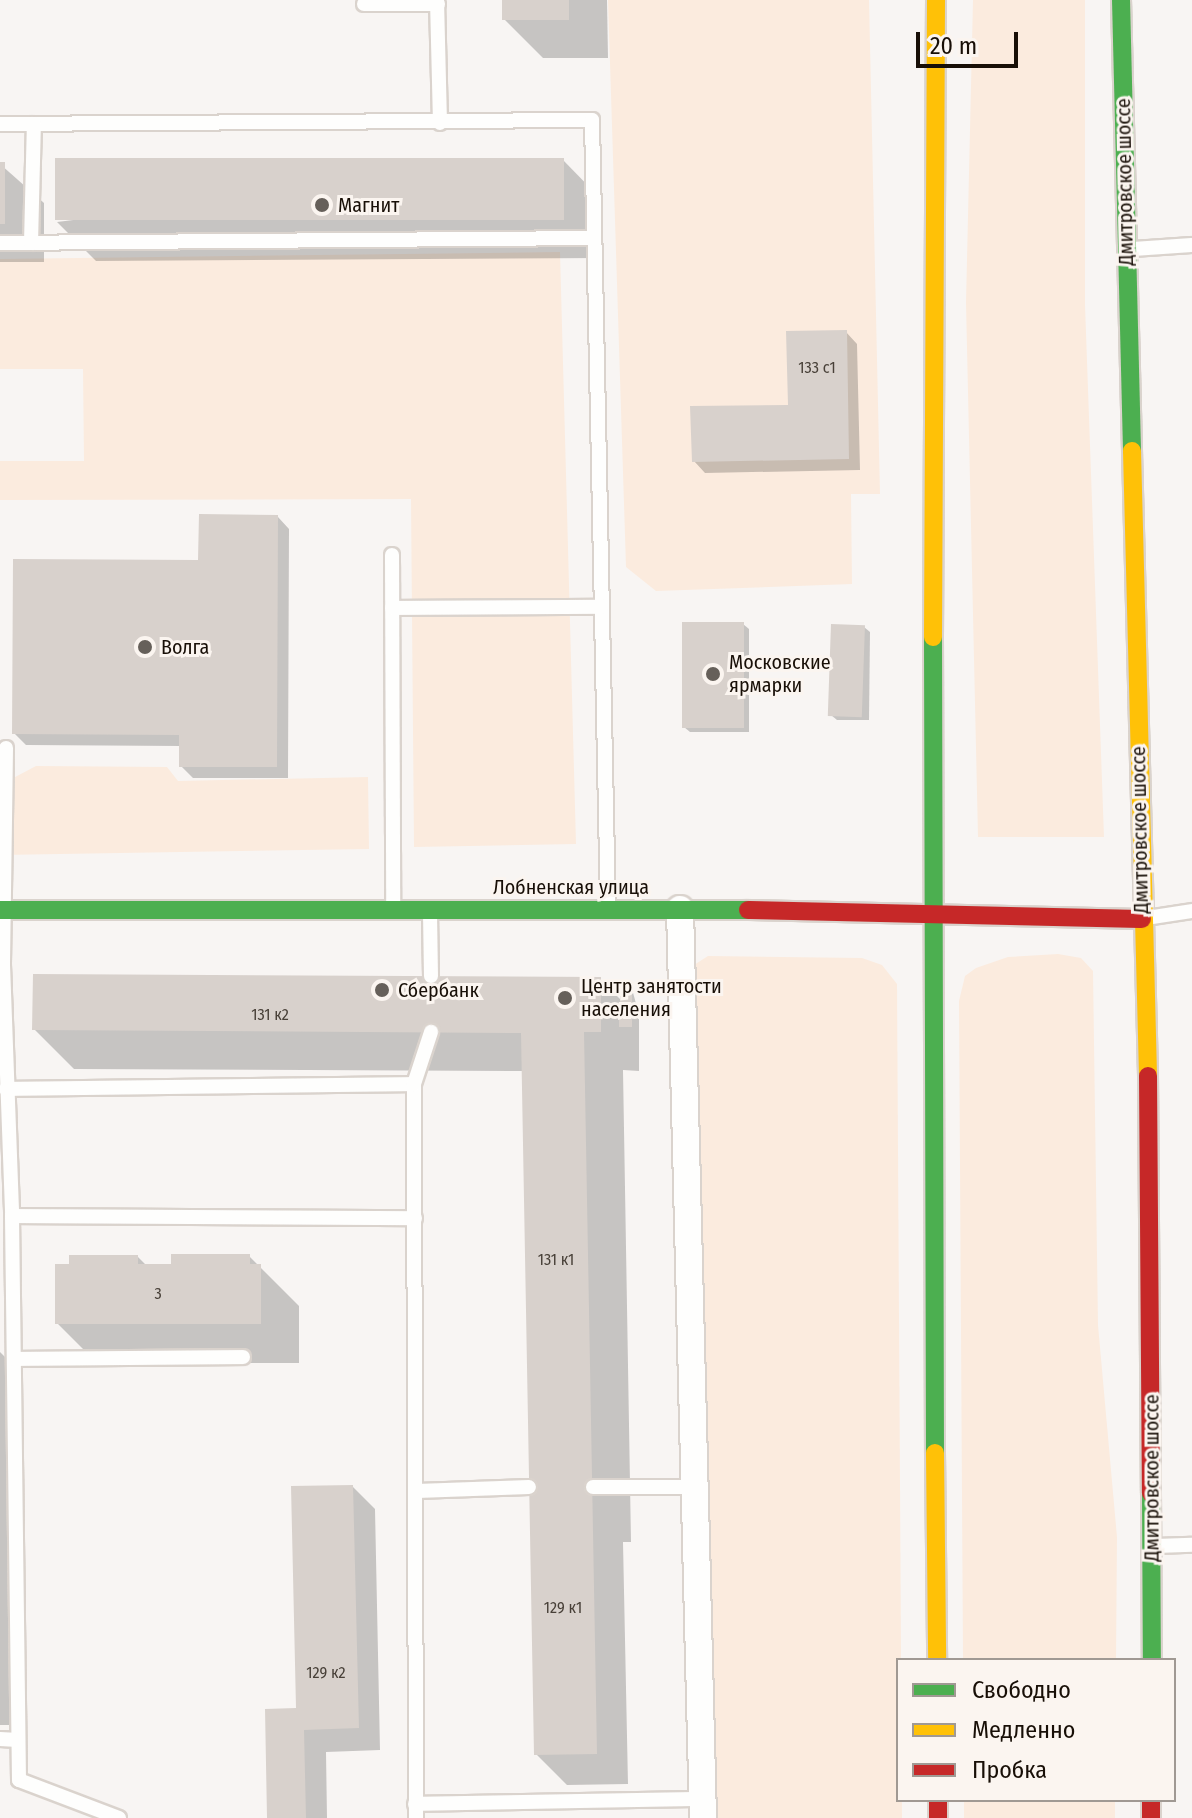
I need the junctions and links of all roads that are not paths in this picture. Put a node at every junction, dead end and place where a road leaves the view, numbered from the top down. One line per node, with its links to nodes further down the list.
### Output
1 (936, 0): 23 (main road)
2 (1121, 0): 12 (main road, Дмитровское шоссе)
3 (438, 2): 4 (lane); 5 (lane)
4 (364, 4)
5 (440, 123): 7 (lane); 8 (lane)
6 (0, 124): 7 (lane)
7 (34, 124): 10 (lane)
8 (593, 238): 10 (lane); 14 (lane)
9 (0, 243): 10 (lane)
10 (31, 243)
11 (1192, 245): 12 (lane)
12 (1127, 249): 24 (main road, Дмитровское шоссе)
13 (392, 555): 15 (lane)
14 (601, 607): 15 (lane); 18 (lane)
15 (392, 608): 17 (lane)
16 (6, 748): 20 (lane)
17 (393, 909): 20 (main road, Лобненская улица); 21 (main road, Лобненская улица)
18 (608, 909): 19 (main road, Лобненская улица); 21 (main road, Лобненская улица)
19 (680, 909): 23 (main road, Лобненская улица); 36 (street)
20 (2, 910): 28 (lane)
21 (430, 910): 25 (lane)
22 (1192, 911): 24 (lane)
23 (932, 915): 24 (main road, Лобненская улица); 40 (main road)
24 (1142, 919): 39 (main road, Дмитровское шоссе)
25 (431, 976)
26 (431, 1032): 27 (lane)
27 (414, 1084): 28 (lane); 30 (lane)
28 (6, 1089): 29 (lane)
29 (12, 1216): 30 (lane); 31 (lane)
30 (415, 1218): 37 (lane)
31 (6, 1296): 33 (lane)
32 (243, 1357): 33 (lane)
33 (14, 1359): 43 (lane)
34 (529, 1487): 37 (lane)
35 (593, 1487): 36 (lane)
36 (693, 1487): 44 (street)
37 (417, 1491): 45 (lane)
38 (1192, 1545): 39 (lane)
39 (1152, 1546): 41 (main road, Дмитровское шоссе)
40 (937, 1658)
41 (1152, 1658)
42 (0, 1739): 43 (lane)
43 (18, 1740): 46 (lane)
44 (703, 1808): 45 (lane)
45 (416, 1811)
46 (119, 1818)

